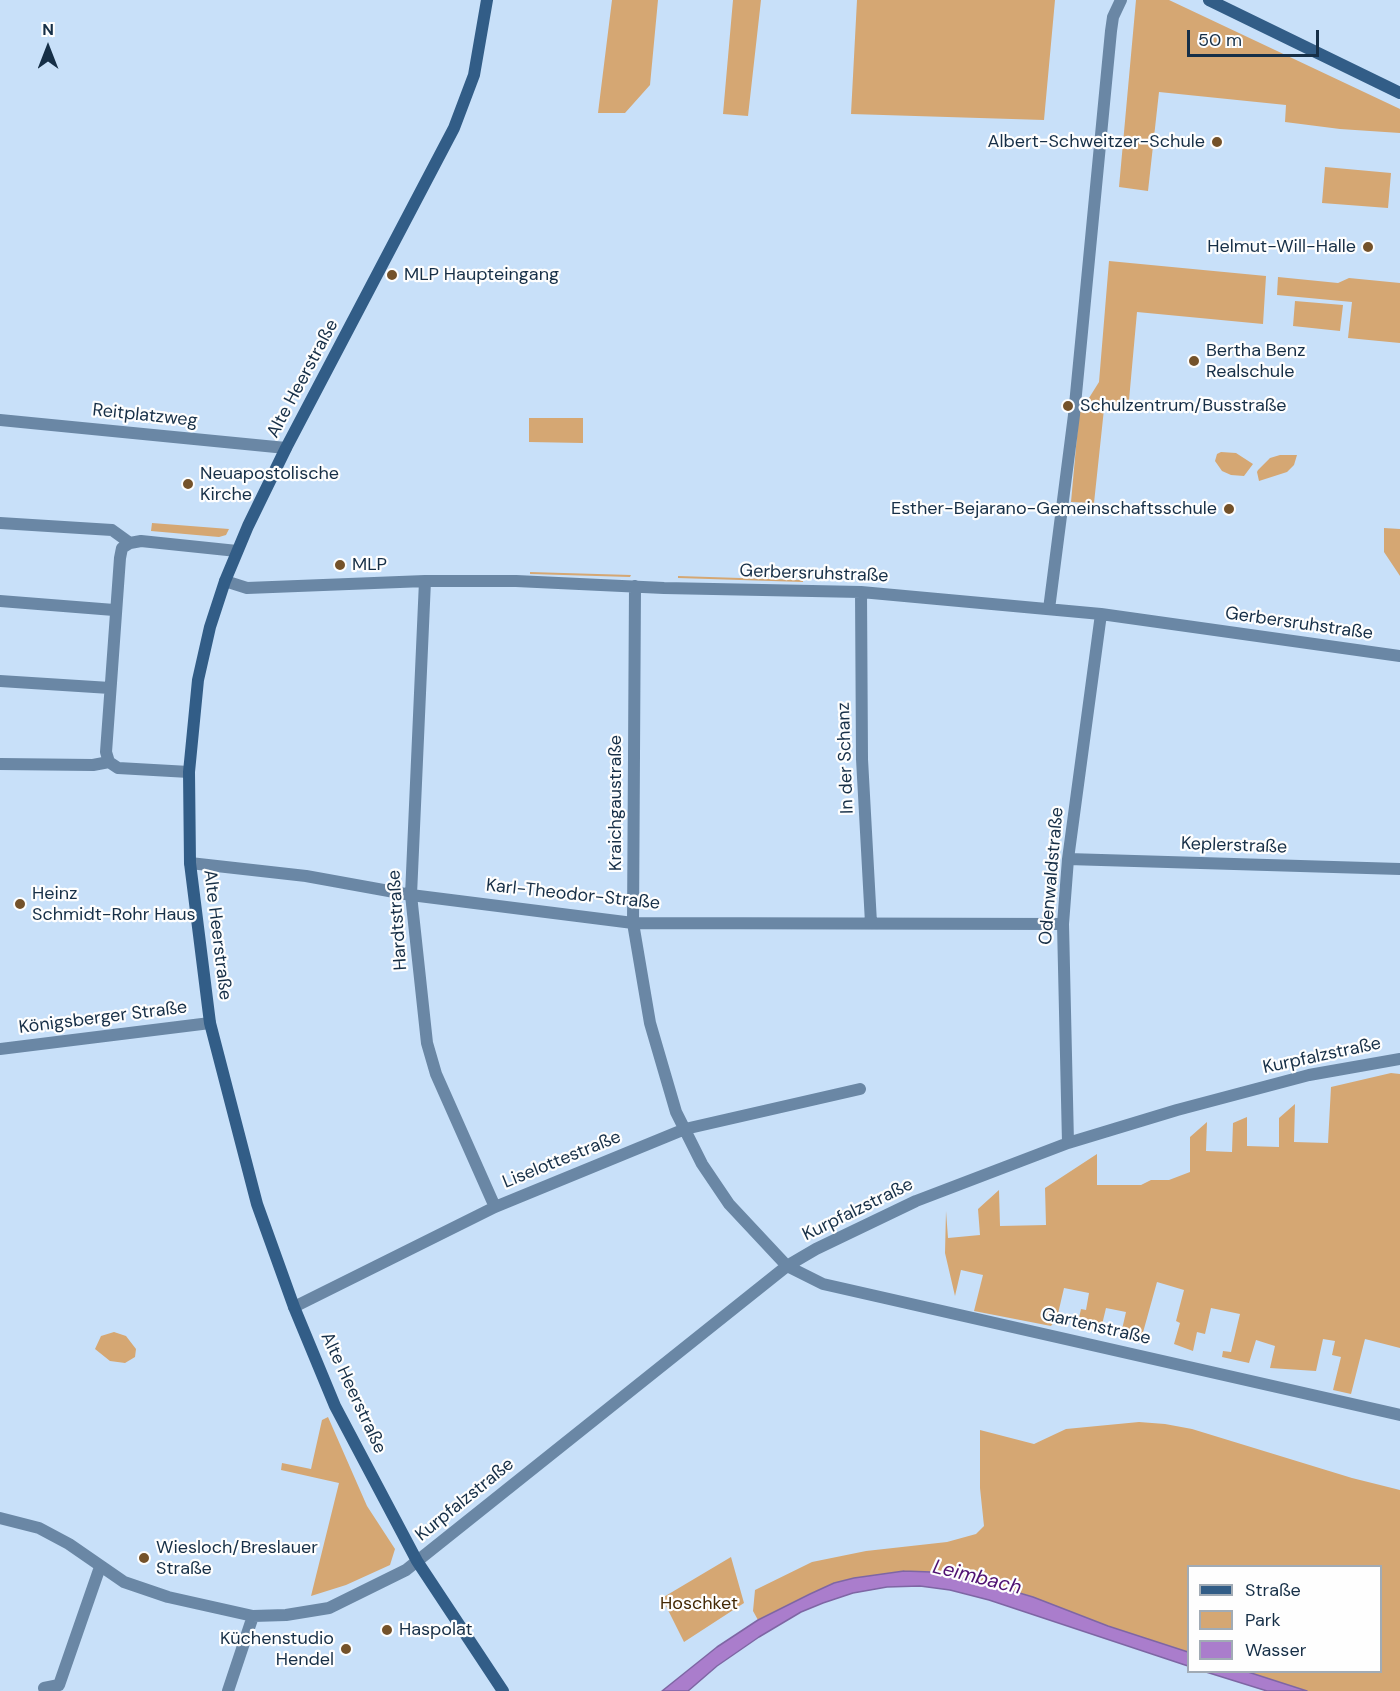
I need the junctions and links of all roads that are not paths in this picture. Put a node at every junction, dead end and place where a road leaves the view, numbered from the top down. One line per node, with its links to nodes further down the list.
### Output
1 (487, 0): 6 (street, Alte Heerstraße)
2 (1121, 0): 15 (street)
3 (1209, 0): 4 (street)
4 (1400, 93)
5 (0, 420): 6 (street, Reitplatzweg)
6 (286, 448): 9 (street, Alte Heerstraße)
7 (0, 523): 8 (street)
8 (130, 543): 9 (street); 16 (street)
9 (237, 551): 10 (street, Alte Heerstraße)
10 (225, 581): 11 (street, Gerbersruhstraße); 23 (street, Alte Heerstraße)
11 (425, 581): 12 (street, Gerbersruhstraße); 27 (street, Hardtstraße)
12 (635, 586): 13 (street, Gerbersruhstraße); 28 (street, Kraichgaustraße)
13 (861, 592): 15 (street, Gerbersruhstraße); 29 (street, In der Schanz)
14 (0, 601): 16 (street)
15 (1049, 609): 17 (street, Gerbersruhstraße)
16 (114, 610): 20 (street)
17 (1101, 614): 18 (street, Gerbersruhstraße); 24 (street, Odenwaldstraße)
18 (1400, 656)
19 (0, 681): 20 (street)
20 (110, 688): 21 (street)
21 (109, 762): 22 (street); 23 (street)
22 (0, 764)
23 (189, 772): 25 (street, Alte Heerstraße)
24 (1068, 859): 26 (street, Keplerstraße); 30 (street, Odenwaldstraße)
25 (190, 863): 27 (street, Karl-Theodor-Straße); 31 (street, Alte Heerstraße)
26 (1400, 869)
27 (411, 895): 28 (street, Karl-Theodor-Straße); 37 (street, Hardtstraße)
28 (633, 923): 29 (street, Karl-Theodor-Straße); 35 (street, Kraichgaustraße)
29 (871, 923): 30 (street, Karl-Theodor-Straße)
30 (1063, 924): 36 (street, Odenwaldstraße)
31 (210, 1023): 32 (street, Königsberger Straße); 39 (street, Alte Heerstraße)
32 (0, 1049)
33 (1400, 1059): 36 (street, Kurpfalzstraße)
34 (860, 1089): 35 (street, Liselottestraße)
35 (686, 1129): 37 (street, Liselottestraße); 38 (street, Kraichgaustraße)
36 (1068, 1143): 38 (street, Kurpfalzstraße)
37 (495, 1207): 39 (street, Liselottestraße)
38 (787, 1266): 40 (street, Gartenstraße); 42 (street, Kurpfalzstraße)
39 (294, 1307): 42 (street, Alte Heerstraße)
40 (1400, 1415)
41 (0, 1518): 43 (street, Kurpfalzstraße)
42 (417, 1561): 44 (street, Kurpfalzstraße); 47 (street, Alte Heerstraße)
43 (100, 1567): 44 (street, Kurpfalzstraße); 45 (street)
44 (253, 1616): 46 (street)
45 (44, 1688)
46 (228, 1691)
47 (502, 1691)

